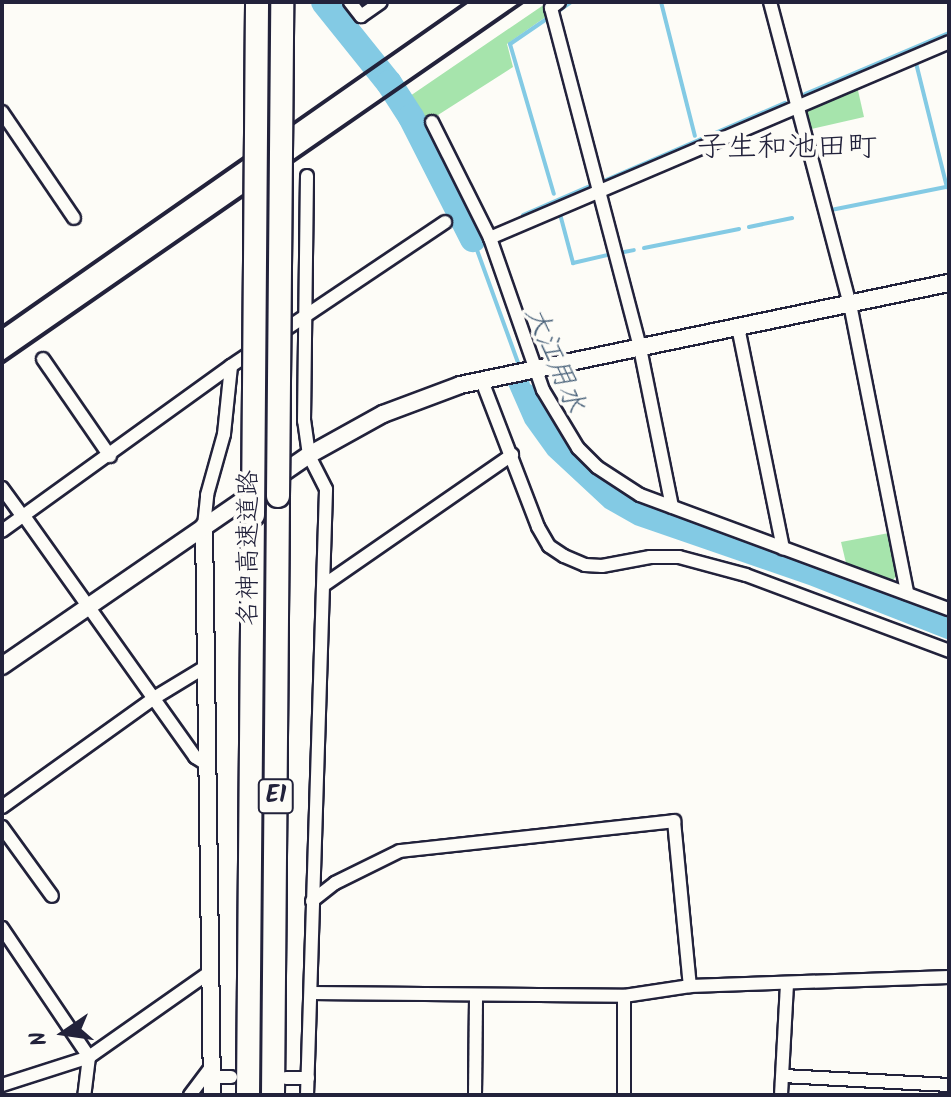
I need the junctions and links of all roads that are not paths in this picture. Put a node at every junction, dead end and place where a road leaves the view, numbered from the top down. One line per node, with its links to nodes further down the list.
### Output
1 (257, 2): 66 (highway, 名神高速道路 / E1, bridge)
2 (282, 2): 61 (highway, 名神高速道路 / E1, bridge)
3 (350, 2): 4 (street)
4 (381, 2)
5 (559, 2): 12 (street)
6 (770, 2): 8 (street)
7 (949, 42): 8 (street)
8 (797, 107): 12 (street); 17 (street)
9 (2, 112): 13 (street)
10 (432, 122): 15 (street)
11 (307, 176): 18 (street)
12 (599, 192): 15 (street); 20 (street)
13 (74, 218)
14 (445, 222): 18 (street)
15 (490, 238): 23 (street)
16 (949, 283): 17 (street)
17 (850, 304): 19 (street); 35 (street)
18 (305, 317): 22 (street); 25 (street)
19 (738, 327): 20 (street); 33 (street)
20 (640, 348): 23 (street); 29 (street)
21 (43, 359): 27 (street)
22 (231, 366): 27 (street); 31 (street)
23 (533, 370): 24 (street); 29 (street)
24 (482, 381): 25 (street); 26 (street)
25 (309, 455): 31 (street); 34 (street)
26 (512, 455): 34 (street); 38 (street)
27 (110, 456): 30 (street)
28 (2, 488): 30 (street)
29 (672, 507): 33 (street)
30 (24, 516): 32 (street); 36 (street)
31 (204, 526): 36 (street); 40 (street)
32 (2, 531)
33 (783, 548): 35 (street)
34 (324, 585): 46 (street)
35 (907, 593): 37 (street)
36 (88, 606): 39 (street); 41 (street)
37 (949, 609)
38 (949, 651)
39 (2, 666)
40 (205, 667): 41 (street); 42 (street)
41 (154, 698): 42 (street); 43 (street)
42 (206, 764): 48 (street)
43 (2, 807)
44 (2, 827): 45 (street)
45 (52, 896)
46 (312, 901): 51 (street); 52 (street)
47 (2, 928): 55 (street)
48 (210, 972): 55 (street); 56 (street)
49 (949, 977): 50 (street)
50 (787, 983): 51 (street); 57 (street)
51 (690, 986): 53 (street)
52 (311, 993): 54 (street); 59 (street)
53 (624, 996): 54 (street); 69 (street)
54 (476, 997): 68 (street)
55 (89, 1057): 62 (street); 63 (street)
56 (211, 1072): 58 (street); 64 (street); 65 (street)
57 (783, 1076): 60 (street); 70 (street)
58 (231, 1077)
59 (308, 1078): 61 (street); 67 (street)
60 (949, 1085)
61 (280, 1086)
62 (5, 1088)
63 (84, 1095)
64 (190, 1095)
65 (212, 1095)
66 (248, 1095)
67 (307, 1095)
68 (475, 1095)
69 (624, 1095)
70 (781, 1095)

